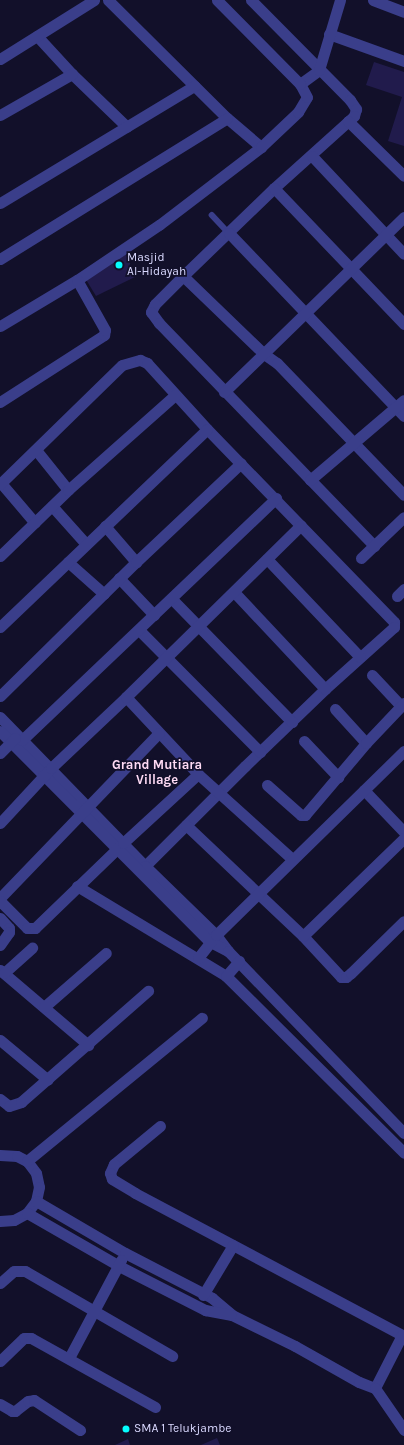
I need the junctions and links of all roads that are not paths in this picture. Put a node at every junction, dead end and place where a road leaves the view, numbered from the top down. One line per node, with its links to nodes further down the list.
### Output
1 (94, 0): 9 (street)
2 (108, 0): 15 (street)
3 (217, 0): 14 (street)
4 (251, 0): 12 (street)
5 (340, 0): 8 (street)
6 (373, 0): 7 (street)
7 (404, 12)
8 (329, 34): 11 (street); 12 (street)
9 (37, 36): 10 (street); 13 (street)
10 (0, 59)
11 (404, 61)
12 (319, 70): 14 (street); 18 (street)
13 (72, 74): 16 (street); 19 (street)
14 (300, 84): 20 (street)
15 (194, 86): 17 (street); 19 (street)
16 (0, 116)
17 (227, 118): 20 (street); 30 (street)
18 (348, 121): 21 (street); 22 (street)
19 (127, 127): 24 (street)
20 (261, 147): 33 (street)
21 (312, 156): 23 (street); 28 (street)
22 (404, 176)
23 (274, 188): 27 (street); 31 (street)
24 (0, 203)
25 (212, 215): 27 (lane)
26 (404, 217): 28 (street)
27 (229, 233): 32 (street); 34 (street)
28 (387, 235): 29 (street); 31 (street)
29 (404, 254)
30 (0, 259)
31 (350, 269): 34 (street); 35 (street)
32 (183, 276): 37 (street); 38 (street)
33 (78, 280): 36 (street); 41 (street)
34 (306, 314): 37 (street); 42 (street)
35 (404, 324)
36 (0, 326)
37 (264, 354): 38 (street); 45 (street)
38 (224, 392): 48 (street)
39 (175, 395): 44 (street); 46 (street); 50 (street)
40 (404, 400): 42 (street)
41 (0, 402)
42 (395, 407): 43 (street); 45 (street)
43 (404, 416)
44 (207, 429): 47 (street); 57 (street)
45 (355, 443): 48 (street); 51 (street)
46 (36, 450): 49 (street); 50 (street)
47 (241, 464): 52 (street); 64 (street)
48 (310, 480): 59 (street)
49 (1, 483): 55 (street)
50 (68, 490): 53 (street)
51 (404, 495)
52 (276, 498): 56 (street); 68 (street)
53 (52, 506): 55 (street); 58 (street)
54 (404, 517): 59 (street)
55 (35, 523): 60 (street)
56 (301, 525): 62 (street); 73 (street)
57 (104, 526): 58 (street); 64 (street)
58 (86, 544): 63 (street)
59 (374, 546): 61 (street)
60 (0, 556)
61 (361, 558)
62 (267, 559): 66 (street); 73 (street)
63 (68, 562): 67 (street); 71 (street)
64 (136, 562): 65 (street)
65 (119, 578): 67 (street); 69 (street)
66 (234, 592): 70 (street); 76 (street)
67 (104, 594): 77 (street)
68 (172, 599): 69 (street); 70 (street)
69 (154, 615): 72 (street)
70 (198, 626): 74 (street); 82 (street)
71 (0, 627)
72 (139, 630): 74 (street); 85 (street)
73 (360, 657): 76 (street)
74 (165, 658): 78 (street); 89 (street)
75 (372, 675): 79 (street)
76 (325, 689): 82 (street)
77 (0, 696)
78 (126, 697): 84 (street); 91 (street)
79 (402, 705): 87 (street)
80 (335, 709): 87 (street)
81 (0, 717): 85 (street)
82 (292, 722): 89 (street)
83 (0, 731): 85 (street)
84 (159, 733): 92 (street); 97 (street)
85 (17, 739): 90 (street); 91 (street)
86 (304, 741): 93 (street)
87 (366, 743): 93 (street)
88 (404, 751): 95 (street)
89 (260, 752): 96 (street)
90 (0, 753)
91 (48, 772): 97 (street); 98 (street)
92 (198, 774): 96 (street); 102 (street)
93 (338, 777): 94 (street)
94 (267, 785)
95 (364, 790): 100 (street); 103 (street)
96 (218, 792): 99 (street); 103 (street)
97 (84, 809): 102 (street); 107 (street)
98 (0, 823)
99 (186, 826): 104 (street); 106 (street)
100 (404, 832)
101 (404, 838): 111 (street)
102 (120, 846): 104 (street); 105 (street); 112 (street)
103 (292, 859): 106 (street)
104 (145, 866): 112 (street)
105 (77, 886): 108 (street); 116 (street)
106 (258, 893): 111 (street); 112 (street)
107 (0, 898)
108 (0, 901)
109 (0, 918): 113 (street)
110 (404, 921): 111 (street)
111 (302, 936)
112 (213, 939): 116 (street); 117 (street)
113 (0, 945)
114 (32, 948): 118 (street)
115 (106, 953): 121 (street)
116 (198, 958): 119 (street)
117 (239, 961): 119 (street); 128 (street)
118 (2, 972): 121 (street)
119 (226, 976): 129 (street)
120 (148, 991): 124 (street)
121 (44, 1007): 124 (street)
122 (202, 1018): 131 (street)
123 (0, 1040): 125 (street)
124 (88, 1045): 125 (street)
125 (48, 1080): 126 (street)
126 (0, 1099)
127 (160, 1126): 135 (street)
128 (404, 1132)
129 (404, 1153)
130 (0, 1155): 131 (street)
131 (27, 1161): 132 (street)
132 (36, 1201): 133 (street); 136 (street)
133 (27, 1213): 134 (street); 137 (street)
134 (0, 1220)
135 (233, 1245): 139 (street); 142 (street)
136 (125, 1253): 137 (street); 139 (street)
137 (118, 1266): 140 (street); 141 (street)
138 (0, 1283): 140 (street)
139 (203, 1295): 141 (street)
140 (94, 1311): 143 (street); 144 (street)
141 (232, 1315): 146 (street)
142 (403, 1336): 146 (street)
143 (172, 1356)
144 (69, 1358): 145 (street); 148 (street)
145 (0, 1361)
146 (375, 1388): 150 (street)
147 (0, 1404): 149 (street)
148 (155, 1407)
149 (80, 1430)
150 (404, 1430)

